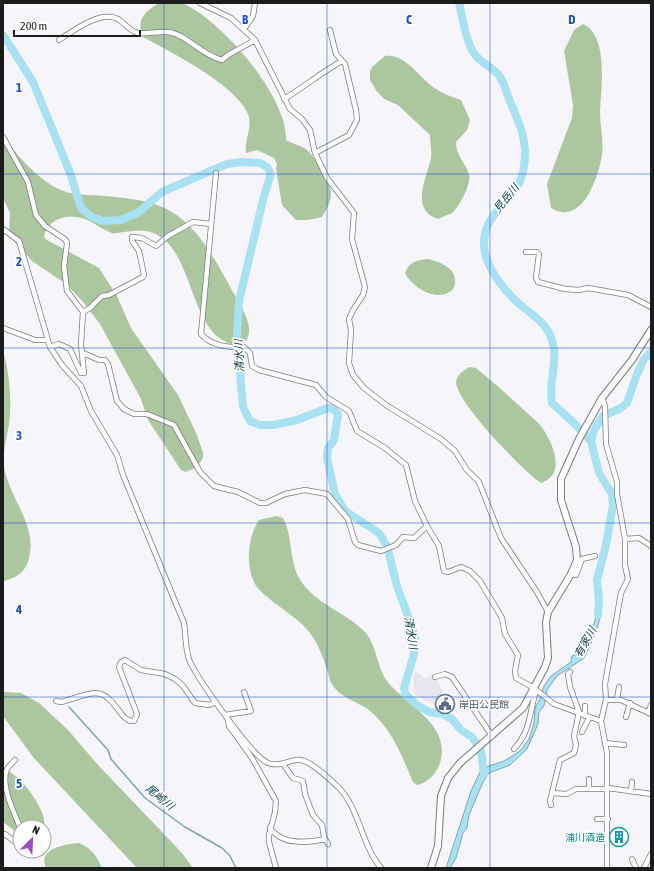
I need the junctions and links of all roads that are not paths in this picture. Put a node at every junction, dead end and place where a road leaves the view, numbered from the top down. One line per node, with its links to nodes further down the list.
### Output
1 (200, 3): 3 (street)
2 (255, 3): 3 (street)
3 (244, 29): 6 (street)
4 (330, 30): 7 (street)
5 (59, 40): 6 (street)
6 (255, 40): 8 (street)
7 (342, 61): 8 (street); 10 (street)
8 (284, 99): 10 (street)
9 (3, 137): 16 (street)
10 (316, 153): 28 (street)
11 (216, 172): 12 (street)
12 (211, 224): 16 (street); 23 (street)
13 (3, 229): 19 (street)
14 (526, 252): 15 (street)
15 (651, 307)
16 (83, 312): 21 (street)
17 (3, 328): 19 (street)
18 (651, 330): 22 (street)
19 (48, 340): 20 (street)
20 (50, 347): 21 (street); 38 (street)
21 (83, 353): 23 (street)
22 (602, 398): 24 (street); 27 (street)
23 (427, 526): 32 (street)
24 (625, 539): 25 (street); 35 (street)
25 (651, 546)
26 (595, 556): 27 (street)
27 (571, 574): 28 (street)
28 (548, 612): 32 (street)
29 (570, 672): 43 (street)
30 (435, 677): 53 (street)
31 (619, 687): 34 (street)
32 (536, 691): 43 (street); 53 (street); 57 (street)
33 (244, 692): 45 (street)
34 (617, 699): 35 (street); 39 (street)
35 (606, 700): 42 (street)
36 (635, 700): 39 (street)
37 (56, 702): 38 (street)
38 (216, 702): 45 (street)
39 (631, 704): 44 (street); 48 (street)
40 (651, 705): 44 (street)
41 (585, 706): 47 (street)
42 (603, 712): 46 (street); 50 (street)
43 (578, 713): 47 (street); 65 (street)
44 (649, 713)
45 (225, 715): 49 (street)
46 (609, 715)
47 (587, 717): 50 (street); 52 (street)
48 (626, 717)
49 (228, 720): 59 (street); 71 (street)
50 (601, 721): 54 (street)
51 (605, 729): 54 (street)
52 (582, 732)
53 (492, 736): 78 (street)
54 (604, 737): 55 (street)
55 (605, 743): 56 (street); 63 (street)
56 (624, 745)
57 (514, 749)
58 (15, 760): 68 (street)
59 (283, 764): 71 (street); 77 (street)
60 (589, 779): 62 (street)
61 (632, 782): 64 (street)
62 (589, 789): 63 (street); 65 (street)
63 (608, 789): 64 (street); 70 (street)
64 (631, 791): 66 (street)
65 (552, 793): 67 (street)
66 (651, 793)
67 (551, 805)
68 (17, 819)
69 (597, 819): 70 (street)
70 (608, 819): 79 (street)
71 (270, 828): 76 (street)
72 (3, 835): 73 (street)
73 (12, 840)
74 (651, 854): 81 (street)
75 (632, 859): 80 (street)
76 (276, 868)
77 (381, 868)
78 (431, 868)
79 (607, 868)
80 (636, 868)
81 (644, 868)

